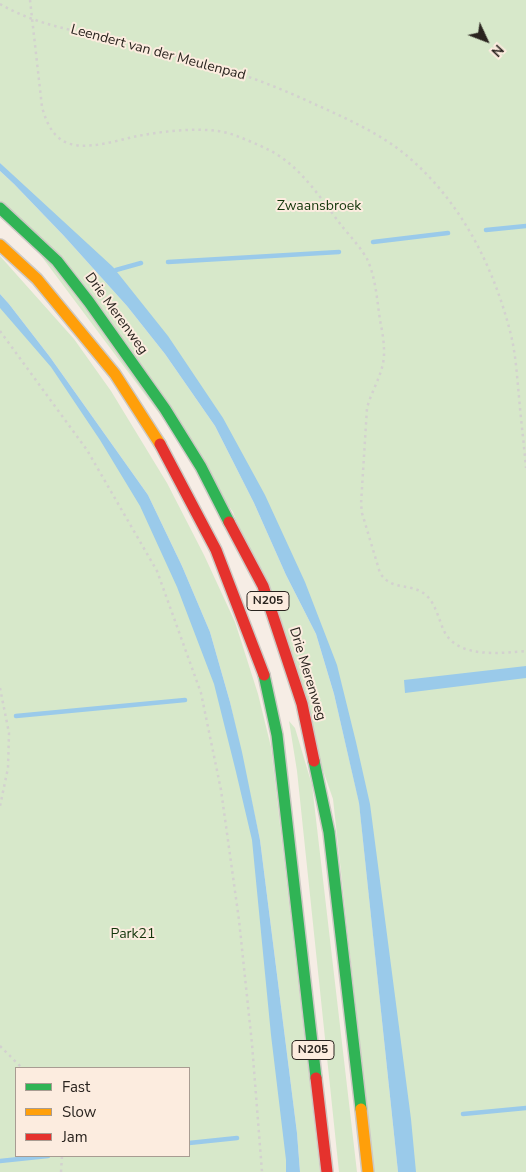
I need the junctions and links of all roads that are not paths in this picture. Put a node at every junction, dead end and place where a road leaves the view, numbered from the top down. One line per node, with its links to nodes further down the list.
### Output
1 (0, 208): 4 (main road, Drie Merenweg / N205)
2 (0, 245): 3 (main road, N205)
3 (327, 1172)
4 (368, 1172)

